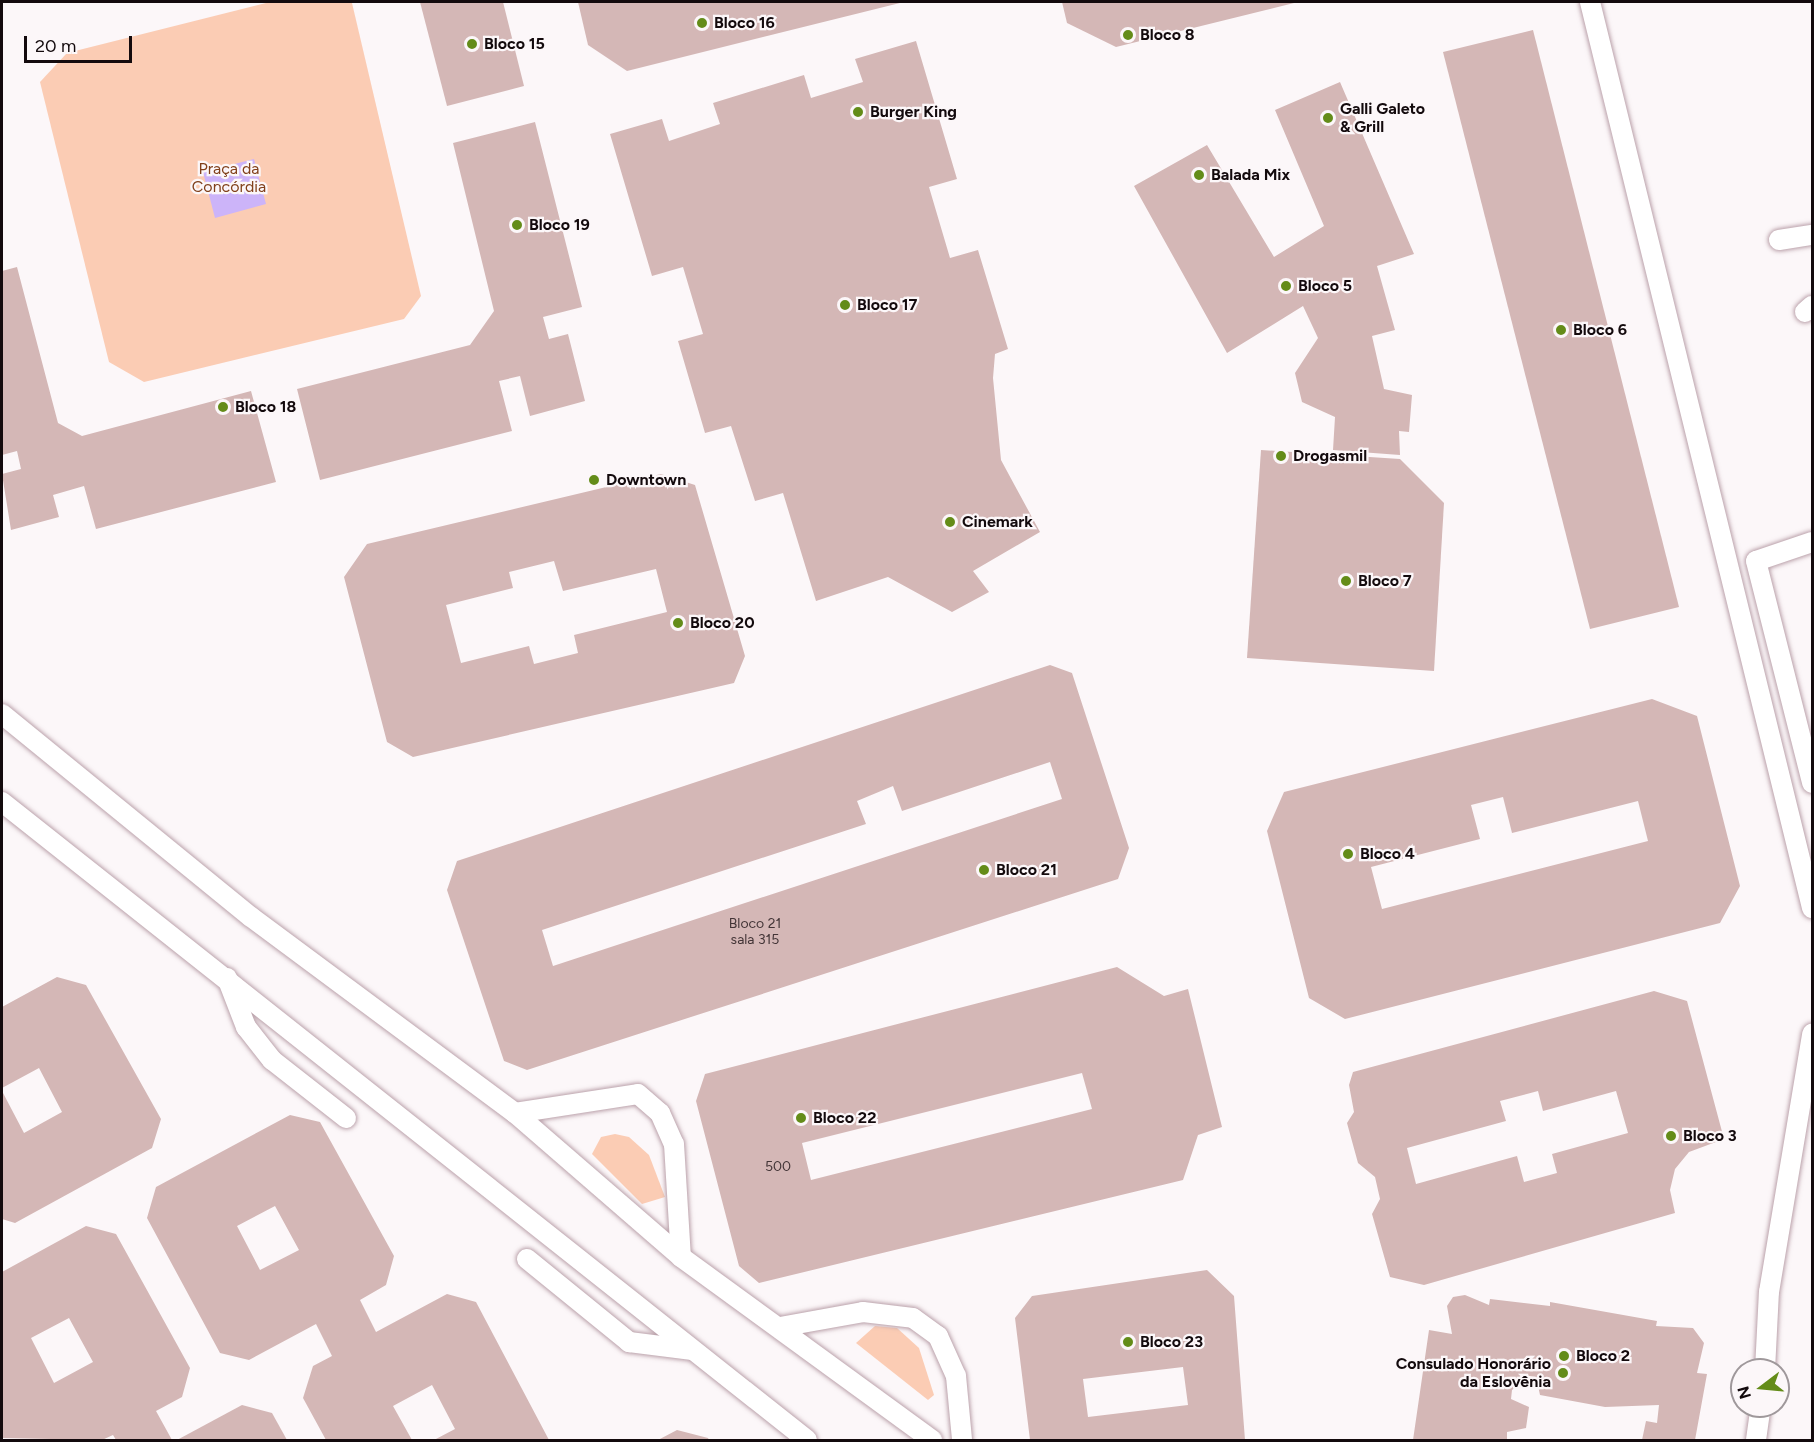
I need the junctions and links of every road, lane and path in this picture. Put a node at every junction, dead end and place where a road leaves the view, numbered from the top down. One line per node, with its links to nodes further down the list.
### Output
1 (1590, 2): 8 (lane)
2 (1812, 235): 3 (lane)
3 (1779, 240)
4 (1812, 542): 6 (lane)
5 (2, 714): 11 (lane)
6 (1812, 783)
7 (2, 802): 9 (lane)
8 (1812, 908)
9 (227, 978): 12 (lane); 16 (lane)
10 (1812, 1034): 17 (lane)
11 (515, 1113): 13 (lane); 13 (lane)
12 (346, 1118)
13 (681, 1257): 15 (lane)
14 (527, 1259): 16 (lane)
15 (780, 1327): 20 (lane); 21 (lane)
16 (695, 1351): 19 (lane)
17 (1766, 1358)
18 (1759, 1418): 22 (lane)
19 (807, 1440)
20 (932, 1440)
21 (962, 1440)
22 (1756, 1440)

